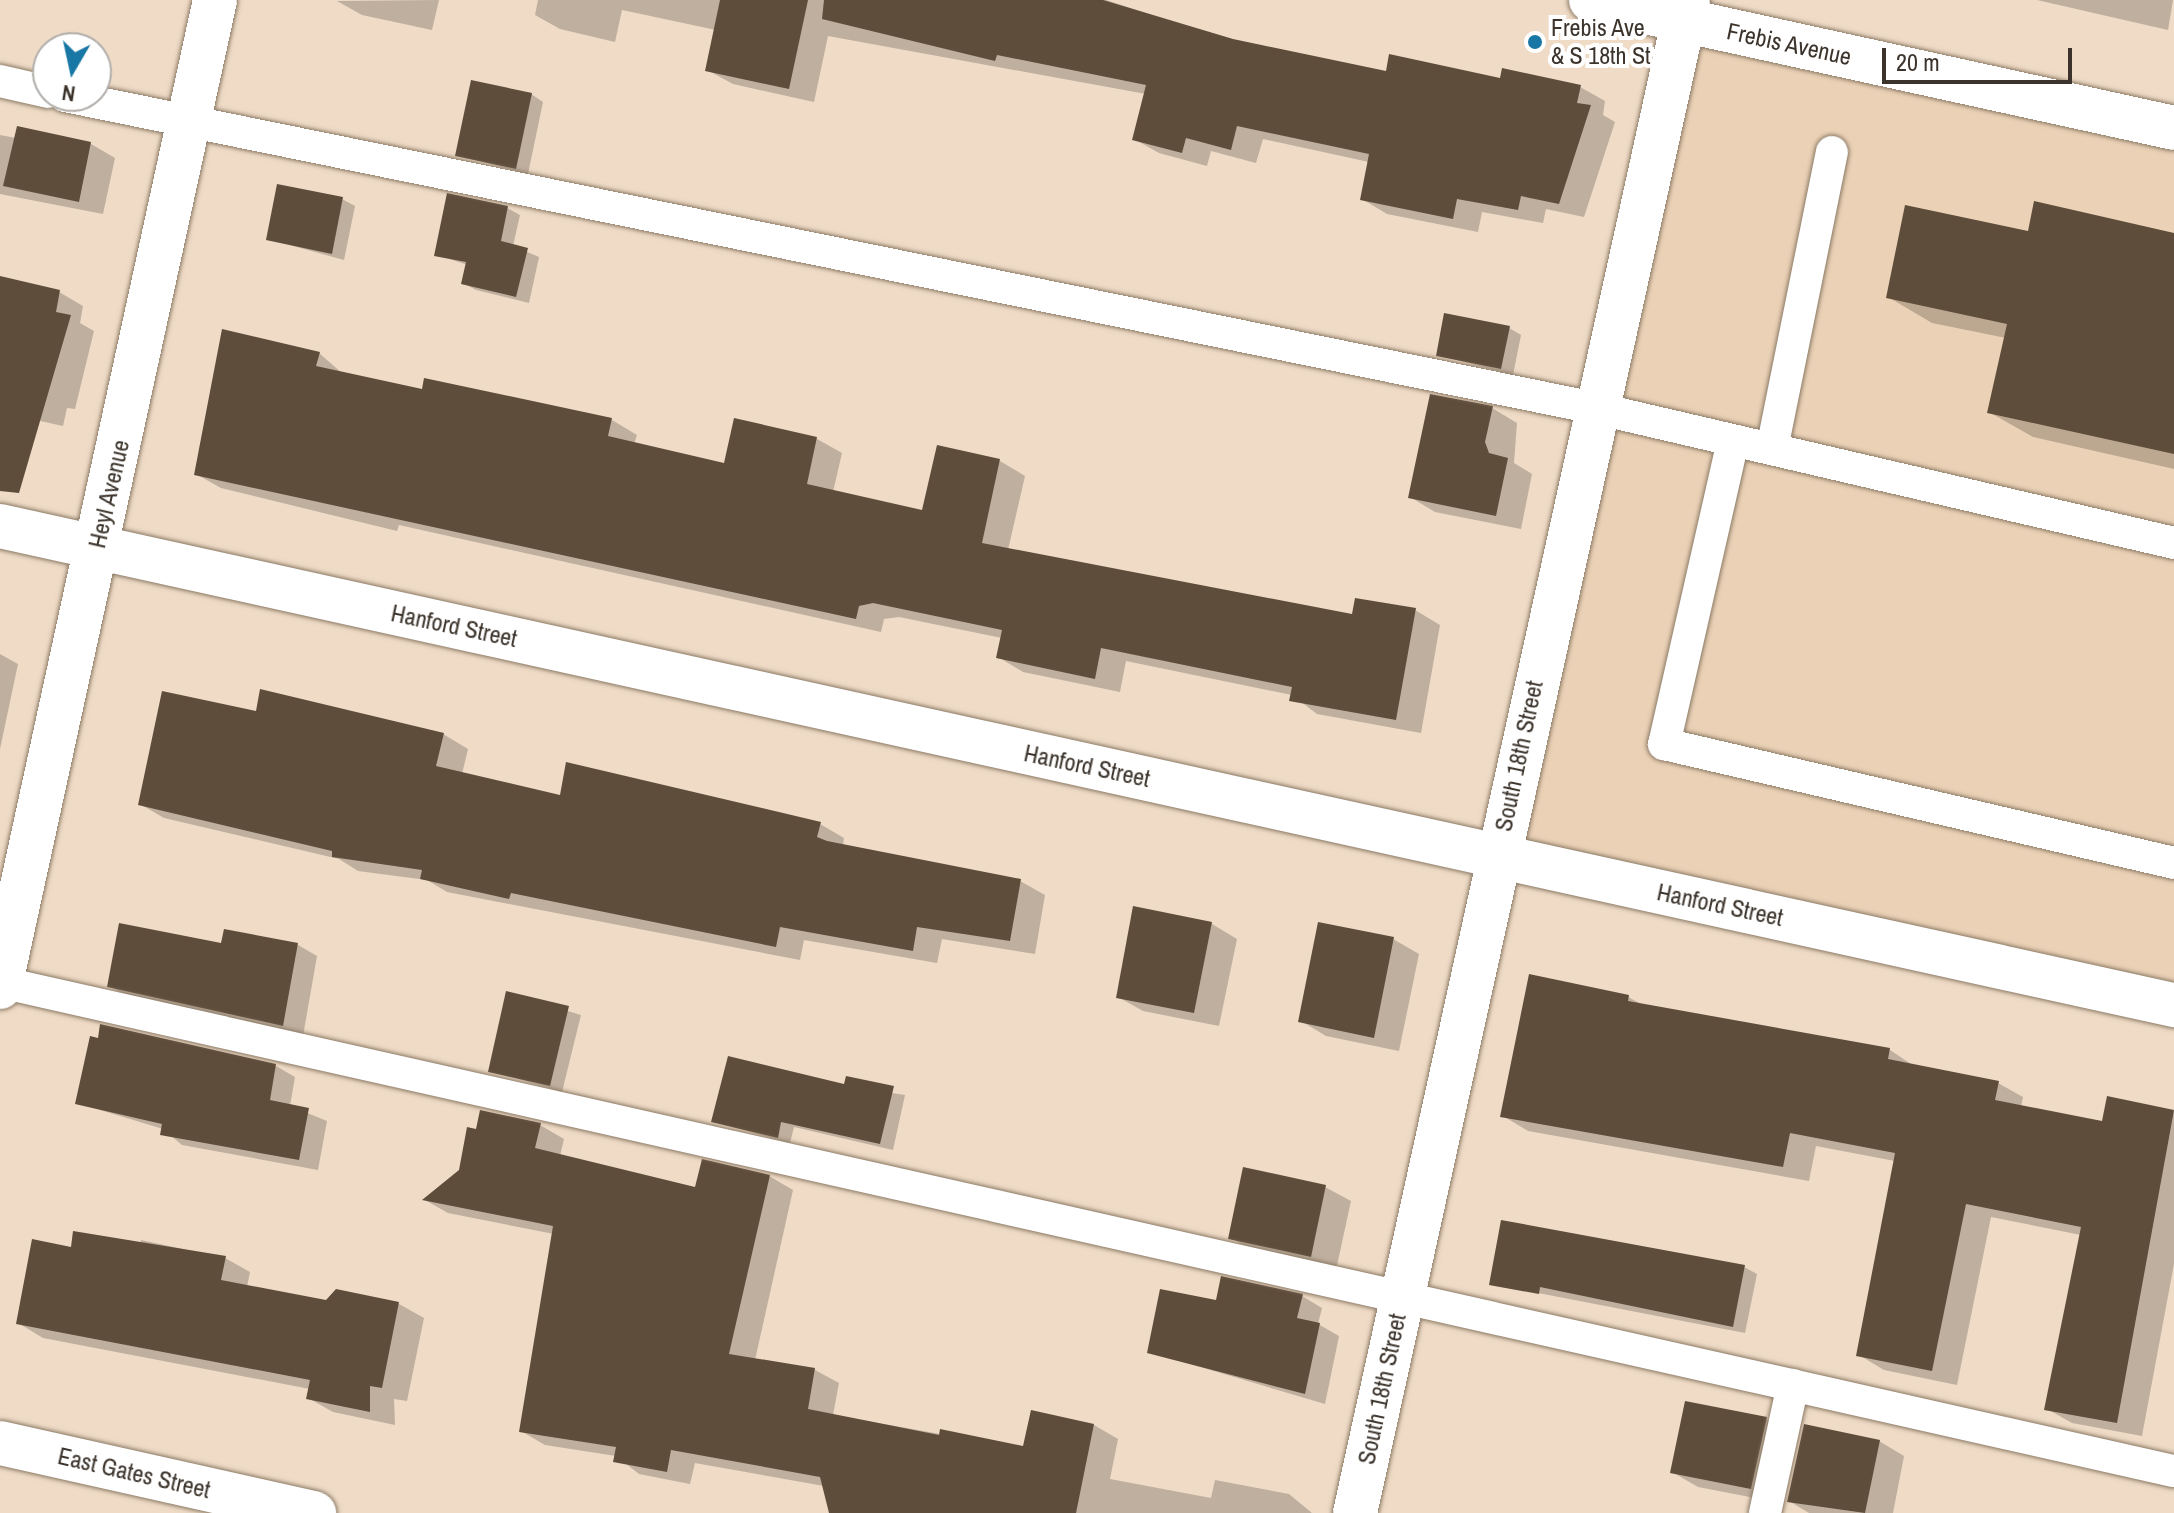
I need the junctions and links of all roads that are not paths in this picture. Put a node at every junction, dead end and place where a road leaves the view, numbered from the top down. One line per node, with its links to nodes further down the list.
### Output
1 (215, 0): 7 (street, Heyl Avenue)
2 (1591, 0): 3 (street, Frebis Avenue)
3 (1684, 10): 8 (street, Frebis Avenue); 10 (street, South 18th Street)
4 (0, 81): 5 (lane)
5 (32, 88)
6 (112, 107): 7 (lane)
7 (189, 125): 10 (lane); 15 (street, Heyl Avenue)
8 (2174, 128)
9 (1832, 152): 12 (lane)
10 (1595, 408): 11 (lane); 16 (street, South 18th Street)
11 (1733, 441): 12 (lane); 17 (lane)
12 (1772, 449): 14 (lane)
13 (0, 526): 15 (street, Hanford Street)
14 (2174, 543)
15 (96, 547): 16 (street, Hanford Street); 18 (street, Heyl Avenue)
16 (1497, 856): 19 (street, Hanford Street); 20 (street, South 18th Street)
17 (2174, 863)
18 (0, 984): 20 (lane)
19 (2174, 1005)
20 (1402, 1296): 21 (lane); 25 (street, South 18th Street)
21 (1793, 1385): 23 (lane); 26 (lane)
22 (0, 1443): 24 (street, East Gates Street)
23 (2174, 1471)
24 (314, 1513)
25 (1355, 1513)
26 (1765, 1513)

